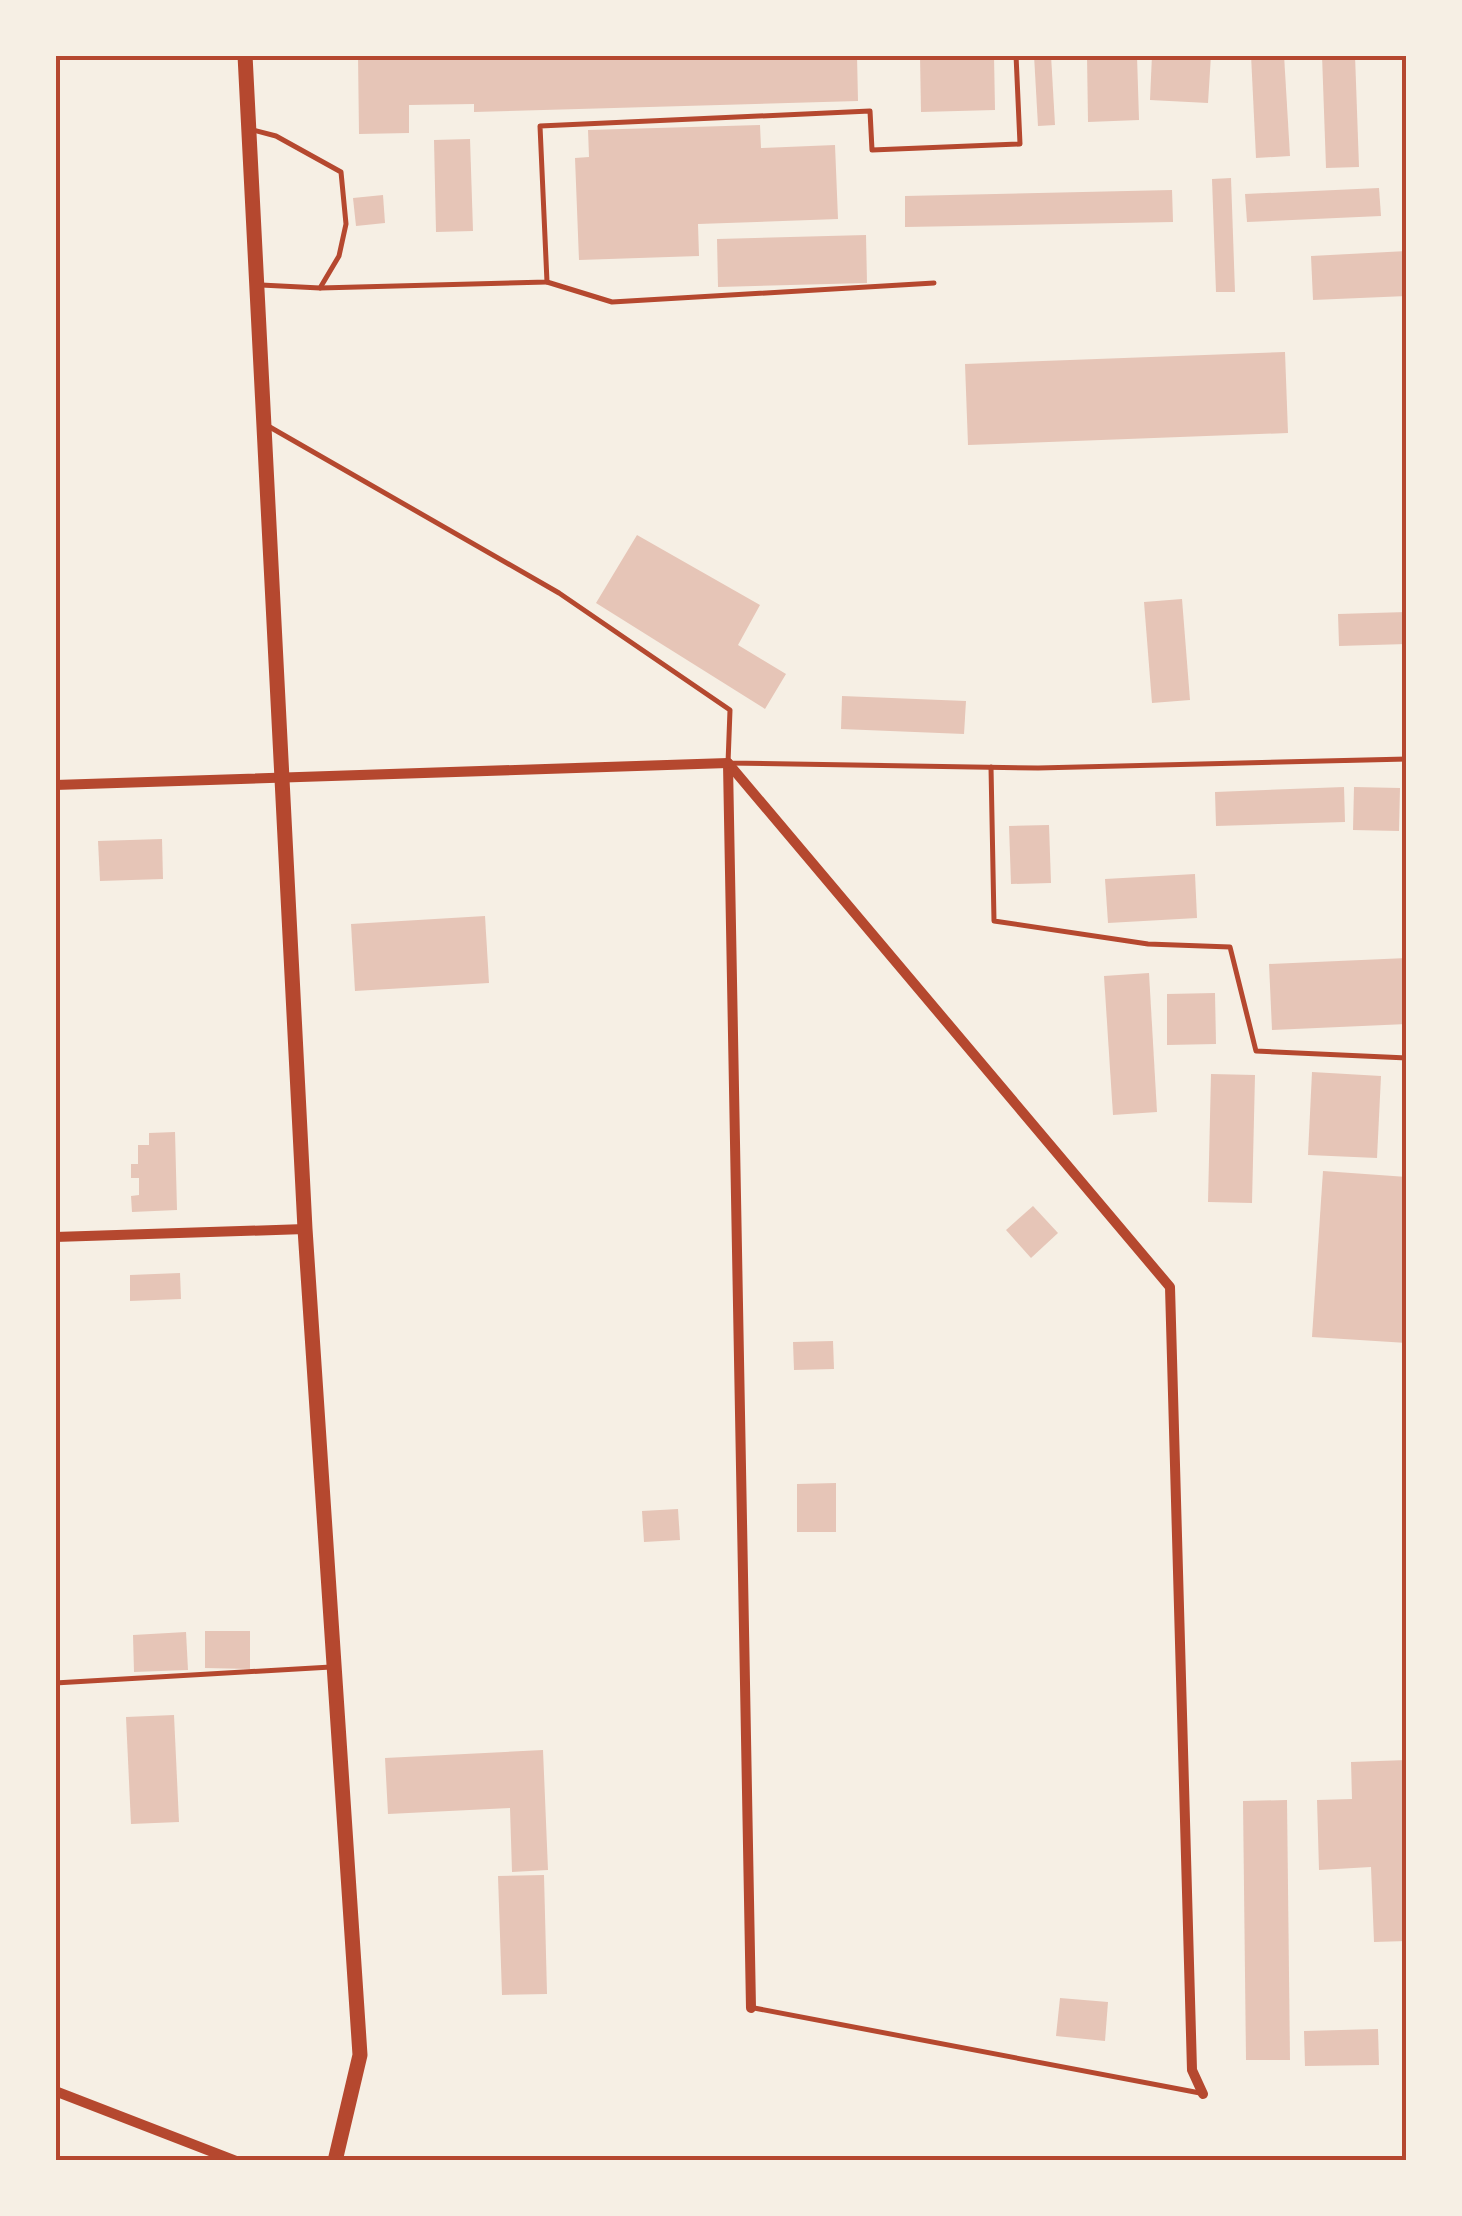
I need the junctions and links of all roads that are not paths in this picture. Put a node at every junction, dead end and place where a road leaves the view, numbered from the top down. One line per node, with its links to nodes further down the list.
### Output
1 (245, 55): 3 (main road)
2 (1016, 55): 4 (lane)
3 (250, 129): 6 (main road); 7 (lane)
4 (548, 282): 5 (lane); 7 (lane)
5 (934, 283)
6 (258, 285): 7 (lane); 8 (main road)
7 (320, 288)
8 (266, 425): 10 (lane); 12 (main road)
9 (1407, 758): 11 (lane)
10 (728, 763): 11 (lane); 12 (street); 19 (street); 21 (street)
11 (991, 767): 14 (lane)
12 (281, 775): 13 (street); 15 (main road)
13 (55, 785)
14 (1407, 1058)
15 (306, 1229): 16 (street); 17 (main road)
16 (55, 1238)
17 (334, 1667): 18 (lane); 23 (main road)
18 (55, 1683)
19 (751, 2008): 21 (lane)
20 (55, 2092): 22 (street)
21 (1203, 2094)
22 (236, 2161)
23 (335, 2161)

